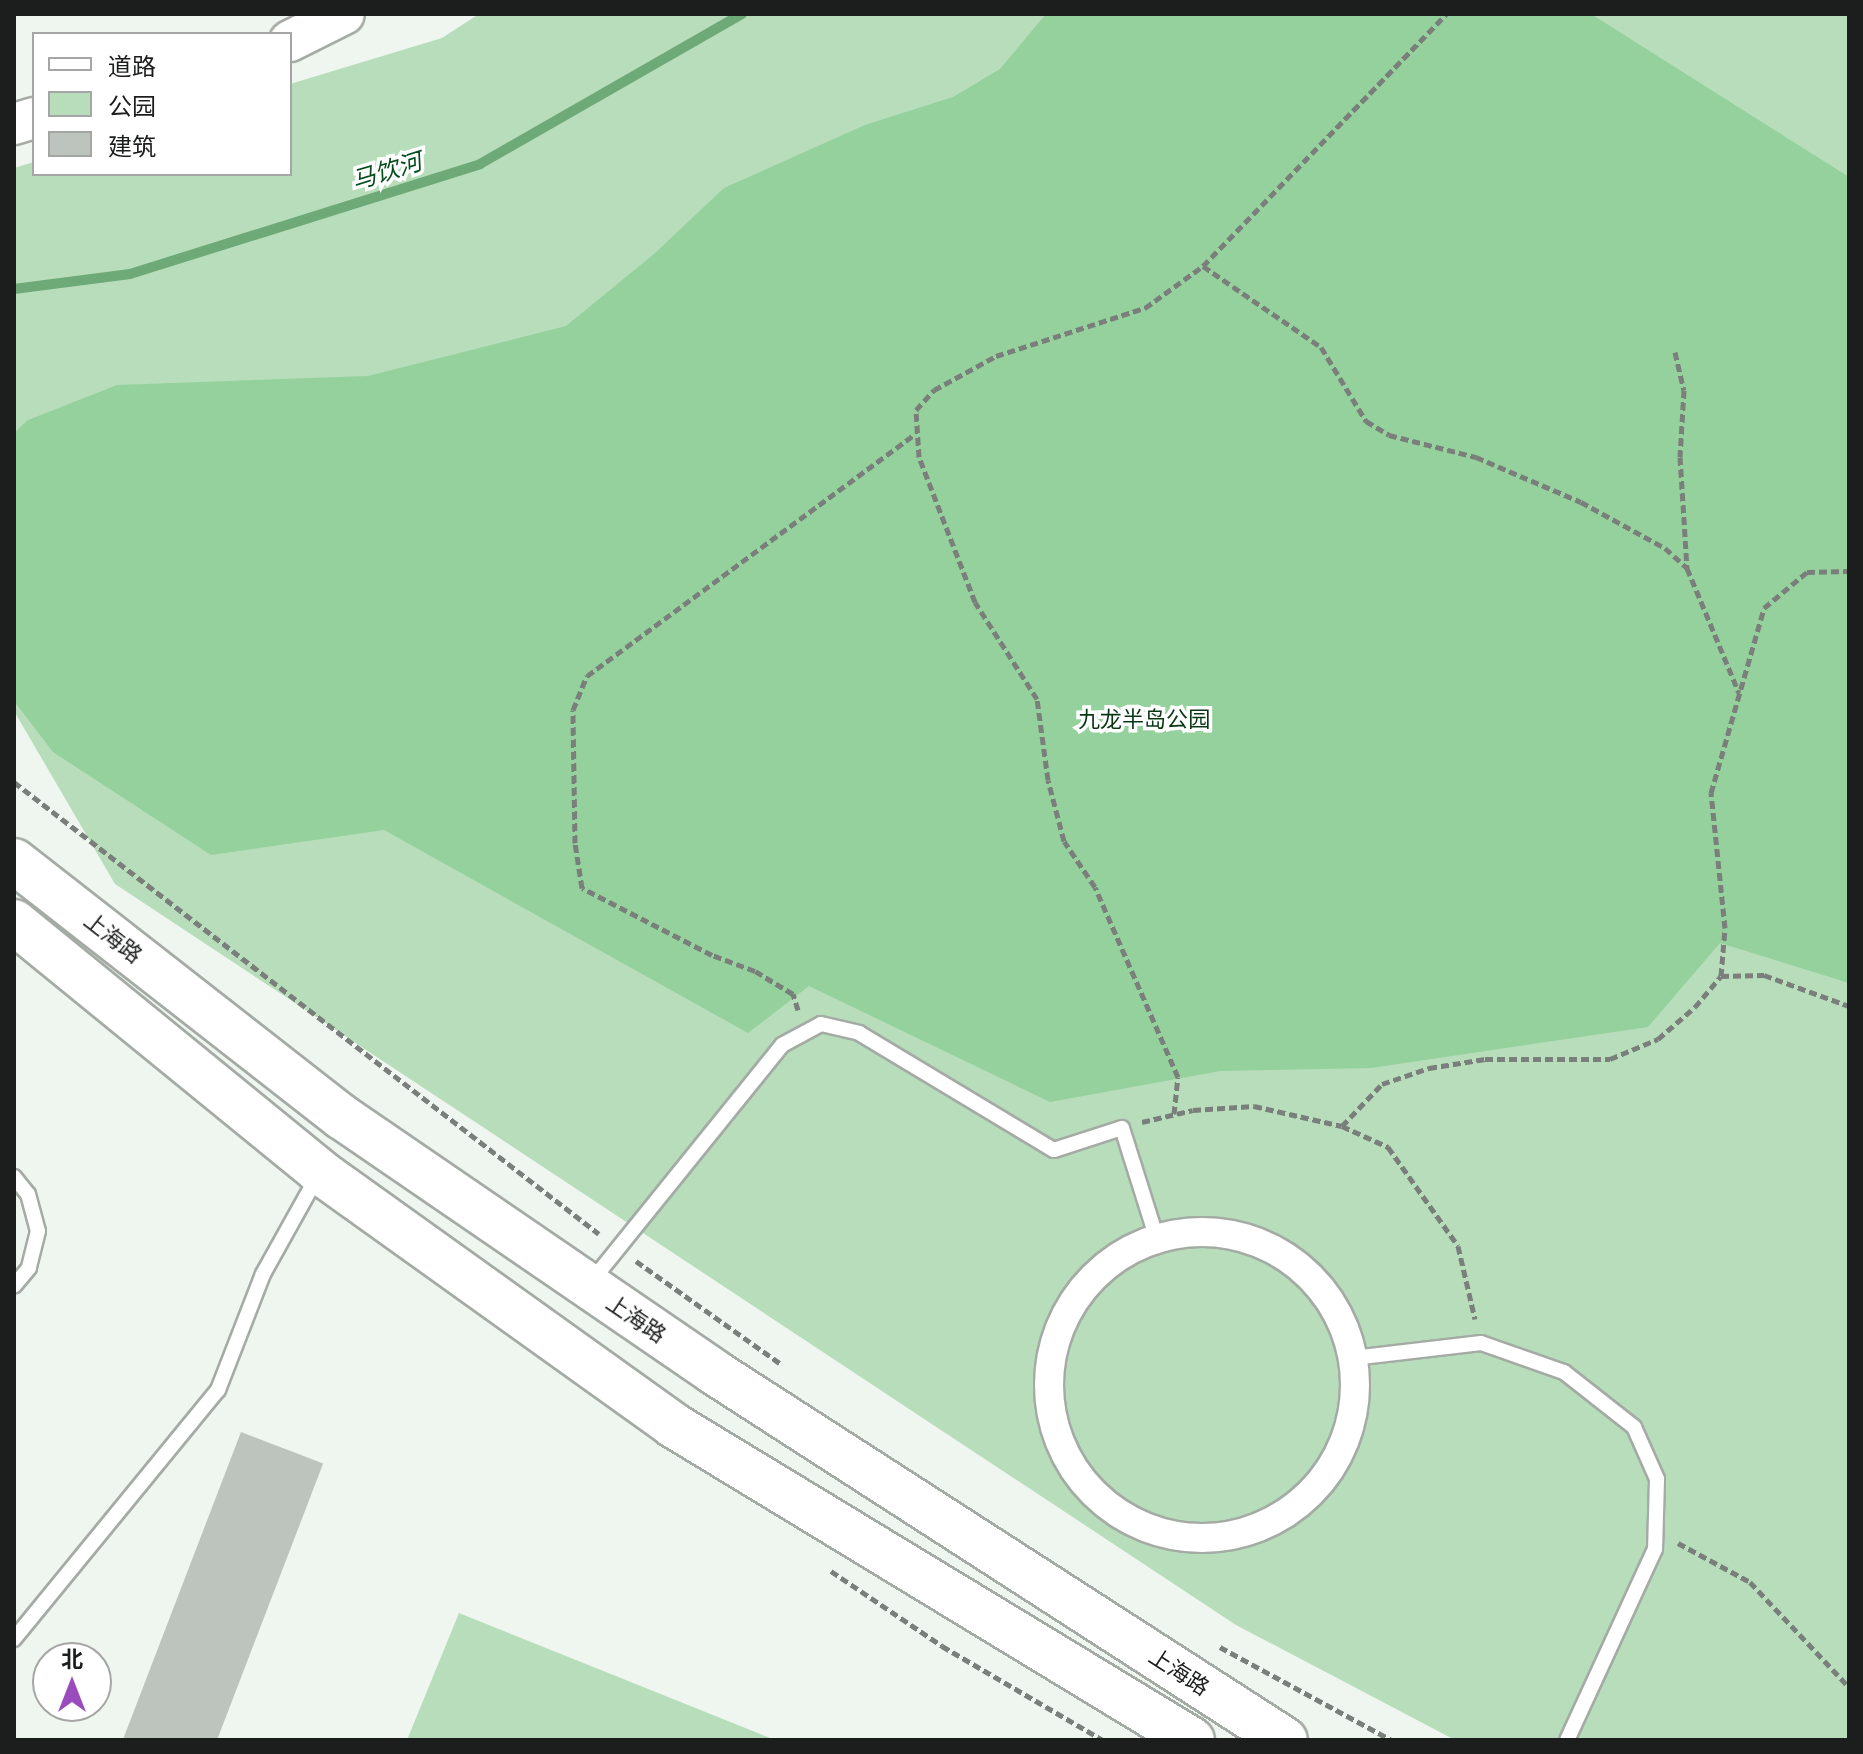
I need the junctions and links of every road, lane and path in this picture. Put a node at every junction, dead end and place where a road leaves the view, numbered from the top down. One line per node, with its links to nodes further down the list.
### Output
1 (344, 14): 3 (street)
2 (1446, 14): 4 (path)
3 (292, 40)
4 (1203, 266): 6 (path); 7 (path)
5 (1675, 352): 7 (path)
6 (914, 435): 15 (path); 16 (path)
7 (1687, 568): 9 (path)
8 (1849, 571): 9 (path)
9 (1740, 694): 13 (path)
10 (14, 782): 22 (path)
11 (16, 859): 24 (highway, 上海路)
12 (14, 922): 19 (highway)
13 (1721, 976): 14 (path); 17 (path)
14 (1849, 1006)
15 (804, 1033): 18 (lane); 22 (lane)
16 (1174, 1114): 17 (path); 18 (path)
17 (1342, 1126): 25 (path)
18 (1122, 1128): 21 (lane)
19 (320, 1172): 29 (lane); 32 (highway)
20 (14, 1177): 23 (lane)
21 (1157, 1239): 26 (street); 26 (street)
22 (618, 1249): 24 (lane); 27 (path)
23 (14, 1286)
24 (588, 1286): 33 (highway, 上海路)
25 (1481, 1343): 26 (lane); 28 (lane)
26 (1353, 1358)
27 (794, 1374)
28 (1656, 1531): 31 (path); 35 (lane)
29 (14, 1639)
30 (1209, 1641): 34 (path)
31 (1849, 1687)
32 (1192, 1740)
33 (1285, 1740)
34 (1391, 1740)
35 (1567, 1740)

